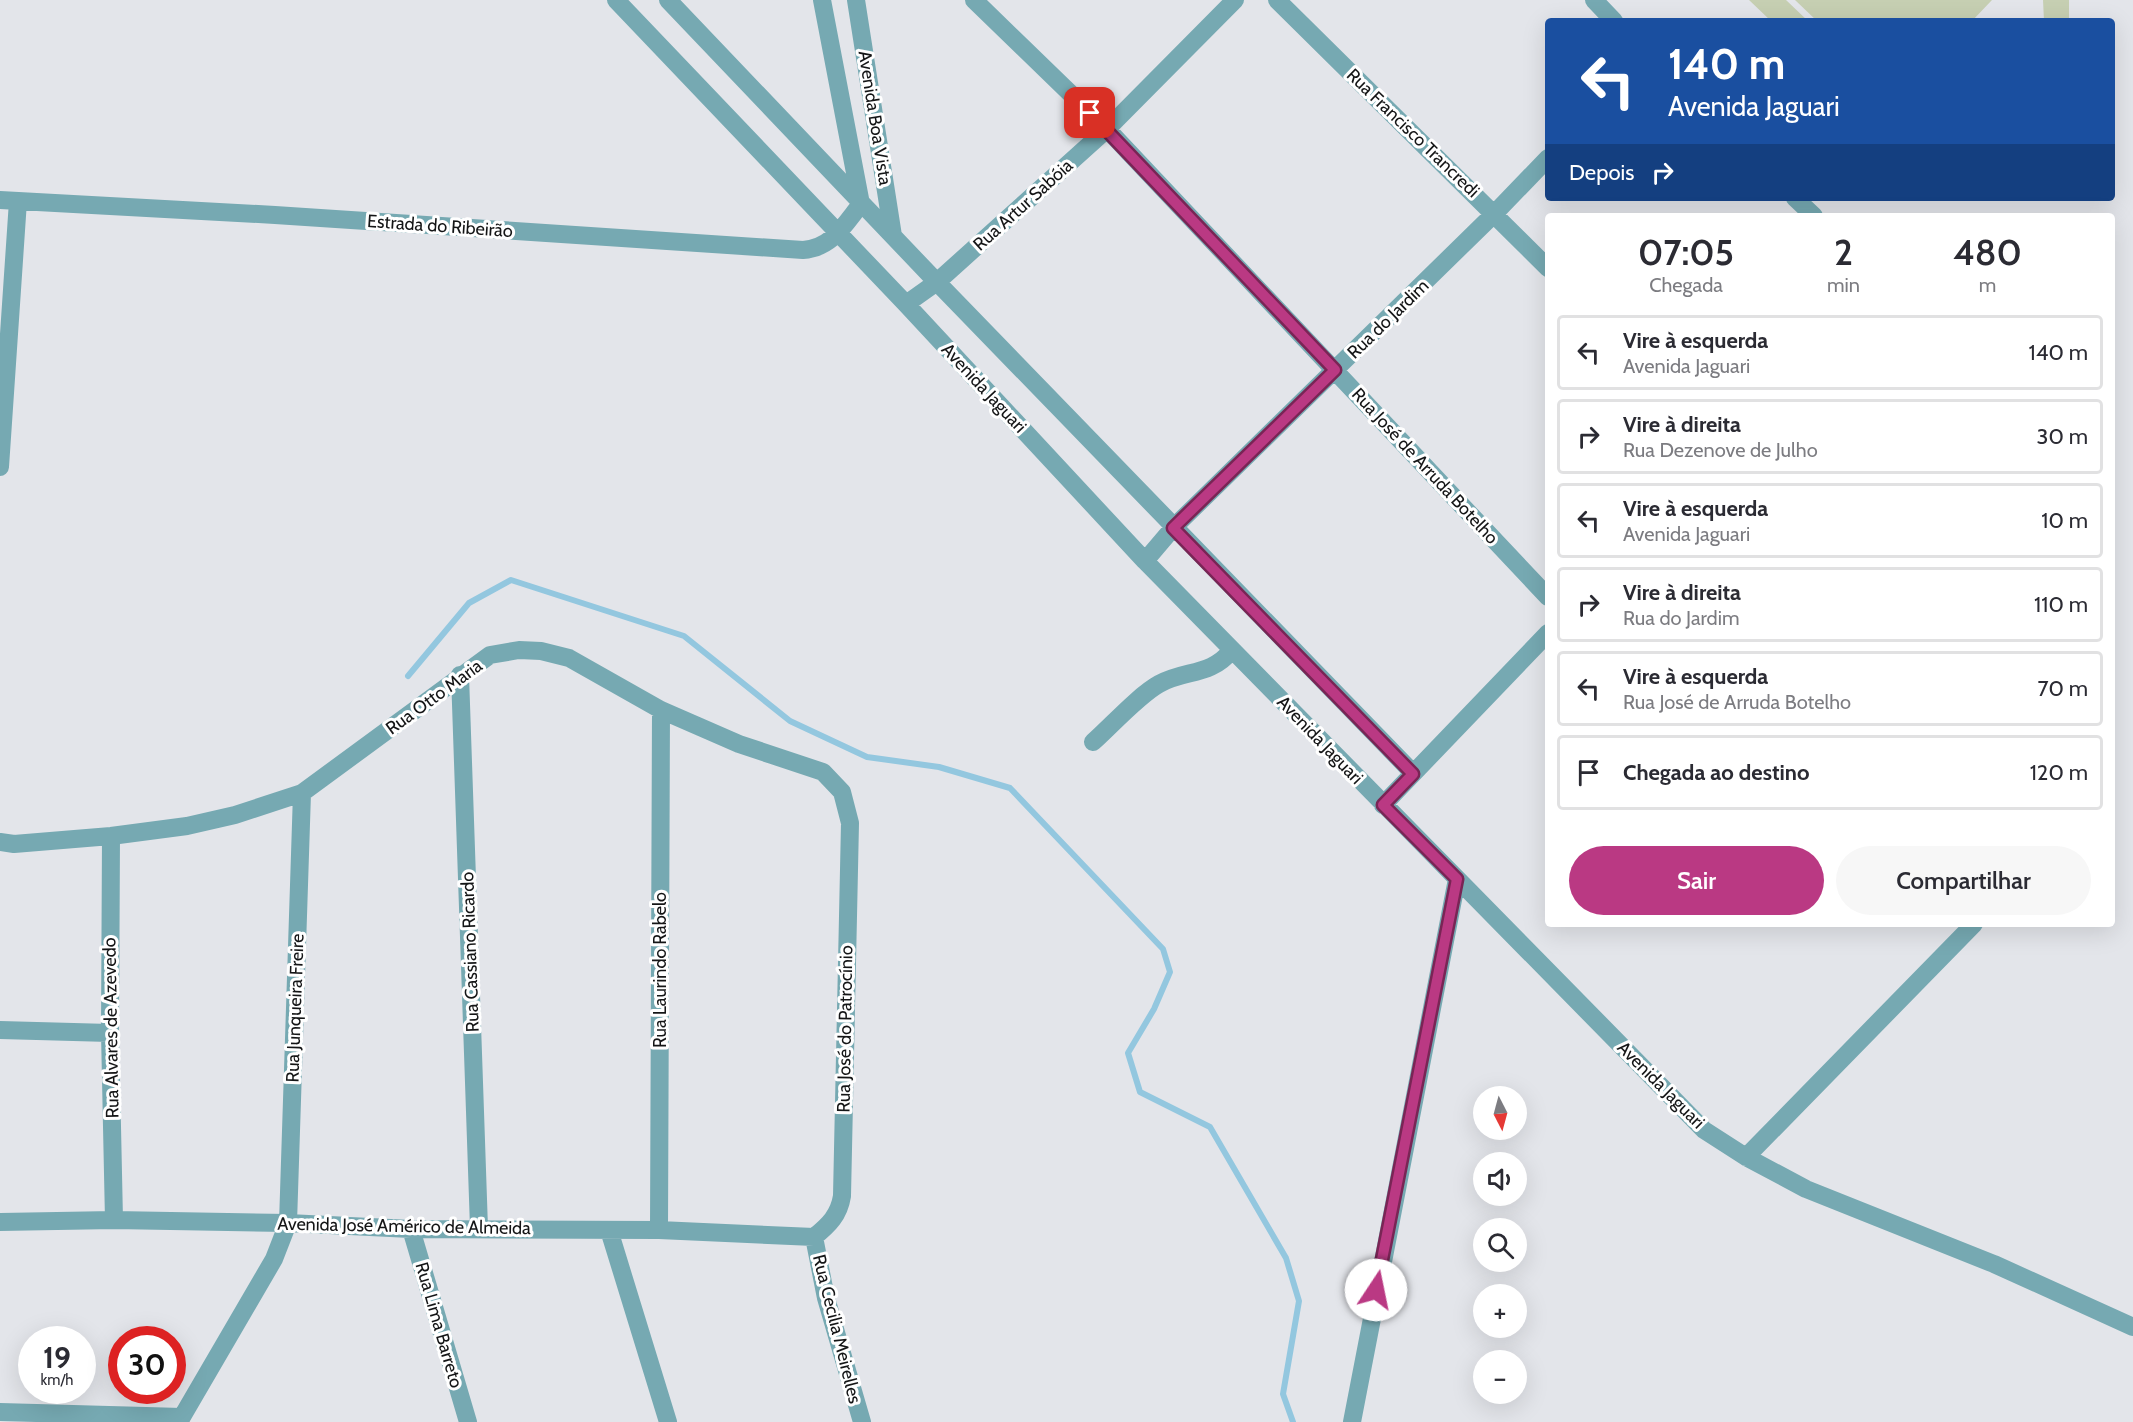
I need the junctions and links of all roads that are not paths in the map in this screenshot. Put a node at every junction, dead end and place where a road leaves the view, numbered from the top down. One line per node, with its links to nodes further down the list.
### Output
1 (616, 0): 17 (street, Avenida Jaguari)
2 (668, 0): 14 (street)
3 (822, 0): 14 (street, Avenida Boa Vista)
4 (856, 0): 18 (street, Avenida Boa Vista)
5 (974, 0): 10 (street, Rua José de Arruda Botelho)
6 (1235, 0): 10 (street, Rua Artur Sabóia)
7 (1277, 0): 15 (street, Rua Francisco Trancredi)
8 (1594, 0): 9 (street)
9 (1611, 18)
10 (1107, 129): 20 (street, Rua Artur Sabóia); 22 (street, Rua José de Arruda Botelho)
11 (1545, 161): 15 (street, Rua do Jardim)
12 (9, 200): 17 (street, Estrada do Ribeirão); 23 (street)
13 (1798, 201): 16 (street)
14 (861, 204): 17 (street, Estrada do Ribeirão); 18 (street)
15 (1495, 213): 19 (street, Rua Francisco Trancredi); 22 (street, Rua do Jardim)
16 (1811, 213)
17 (837, 233): 21 (street, Avenida Jaguari)
18 (893, 236): 20 (street)
19 (1545, 265)
20 (937, 282): 21 (street, Rua Artur Sabóia); 25 (street)
21 (906, 304): 26 (street, Avenida Jaguari)
22 (1335, 370): 25 (street, Rua do Jardim); 27 (street, Rua José de Arruda Botelho)
23 (3, 396): 24 (street)
24 (0, 467)
25 (1173, 528): 26 (street, Rua do Jardim); 33 (street)
26 (1145, 561): 29 (street, Avenida Jaguari)
27 (1545, 594)
28 (1545, 636): 33 (street)
29 (1232, 650): 32 (street); 36 (street, Avenida Jaguari)
30 (460, 675): 31 (street, Rua Otto Maria); 34 (street, Rua Otto Maria); 47 (street, Rua Cassiano Ricardo)
31 (661, 710): 35 (street, Rua Otto Maria); 50 (street, Rua Laurindo Rabelo)
32 (1092, 742)
33 (1413, 774): 36 (street)
34 (302, 793): 37 (street, Rua Otto Maria); 46 (street, Rua Junqueira Freire)
35 (847, 804): 51 (street, Rua José do Patrocínio)
36 (1383, 805): 39 (street, Avenida Jaguari)
37 (111, 836): 38 (street, Rua Otto Maria); 42 (street, Rua Alvares de Azevedo)
38 (0, 842)
39 (1457, 879): 43 (street, Avenida Jaguari); 58 (street)
40 (1971, 927): 43 (street)
41 (0, 1030): 42 (street)
42 (110, 1033): 44 (street, Rua Alvares de Azevedo)
43 (1746, 1157): 52 (street, Avenida Jaguari)
44 (114, 1220): 45 (street, Avenida José Américo de Almeida); 46 (street, Avenida José Américo de Almeida)
45 (0, 1222)
46 (288, 1223): 48 (street, Avenida José Américo de Almeida); 54 (street, Rua Junqueira Freire)
47 (479, 1228): 48 (street, Avenida José Américo de Almeida); 49 (street, Avenida José Américo de Almeida)
48 (411, 1229): 55 (street, Rua Lima Barreto)
49 (609, 1230): 50 (street, Avenida José Américo de Almeida); 56 (street)
50 (659, 1230): 51 (street, Avenida José Américo de Almeida)
51 (811, 1237): 57 (street, Rua Cecilia Meirelles)
52 (2133, 1327)
53 (0, 1412): 54 (street)
54 (180, 1420)
55 (468, 1422)
56 (668, 1422)
57 (862, 1422)
58 (1352, 1422)

